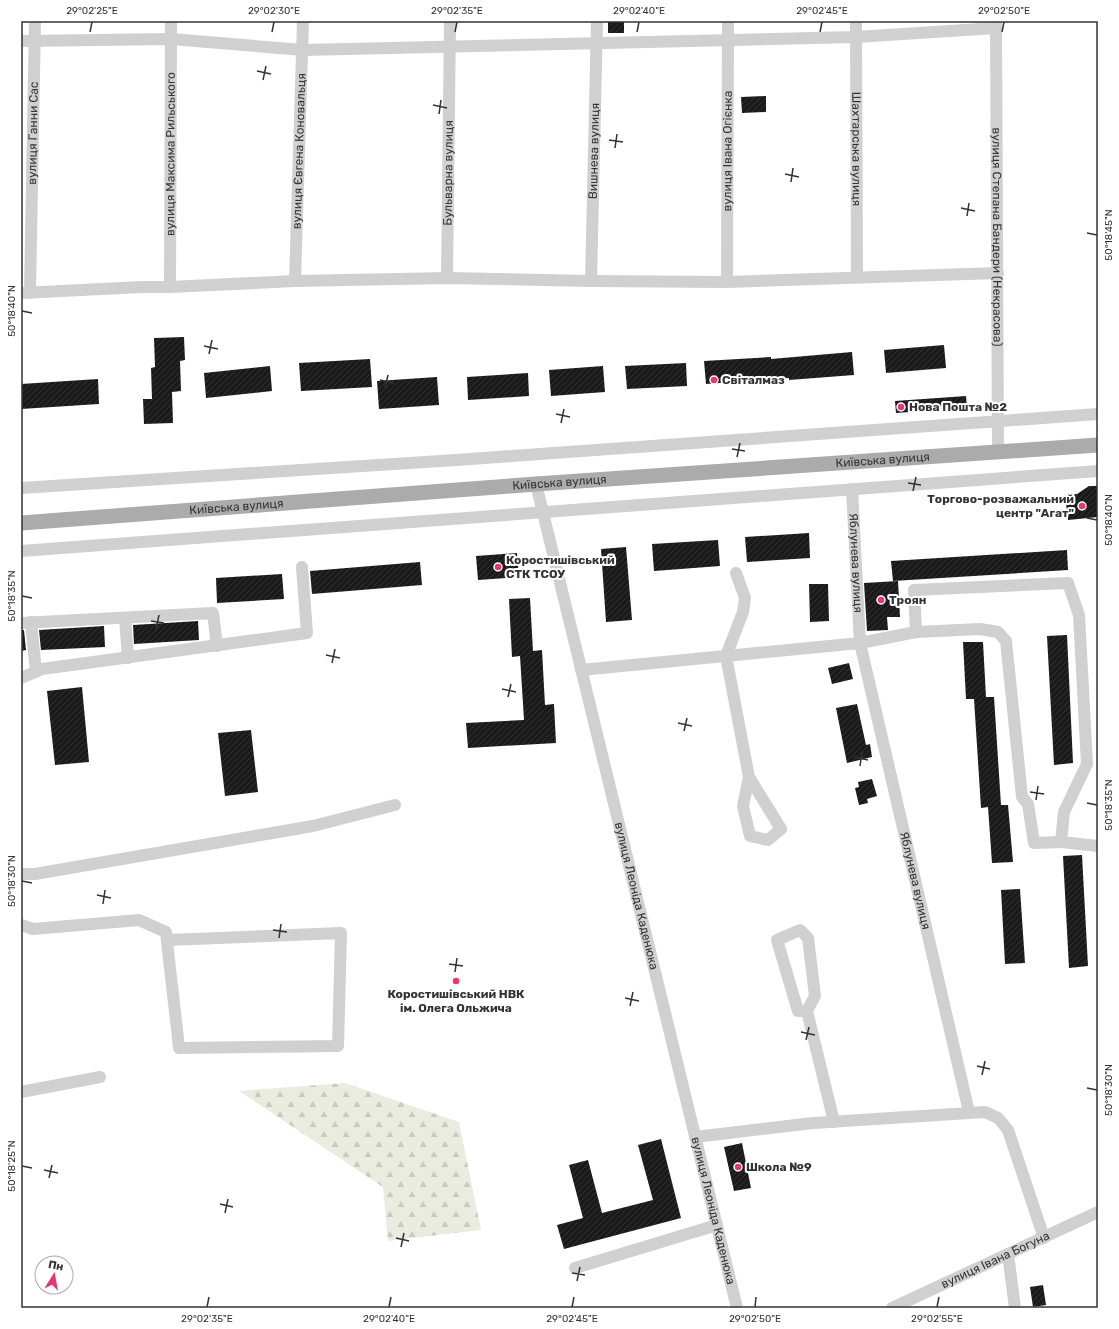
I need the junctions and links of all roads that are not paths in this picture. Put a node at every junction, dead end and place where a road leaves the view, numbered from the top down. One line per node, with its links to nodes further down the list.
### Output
1 (35, 21): 13 (street, вулиця Ганни Сас)
2 (171, 21): 10 (street, вулиця Максима Рильського)
3 (303, 21): 16 (street, вулиця Євгена Коновальця)
4 (450, 21): 15 (street, Бульварна вулиця)
5 (597, 21): 14 (street, Вишнева вулиця)
6 (728, 21): 11 (street, вулиця Івана Огієнка)
7 (856, 21): 9 (street, Шахтарська вулиця)
8 (996, 25): 9 (street); 17 (street, вулиця Степана Бандери (Некрасова))
9 (856, 37): 11 (street); 18 (street, Шахтарська вулиця)
10 (171, 39): 13 (street); 16 (street); 23 (street, вулиця Максима Рильського)
11 (728, 40): 14 (street); 22 (street, вулиця Івана Огієнка)
12 (21, 41): 13 (street)
13 (34, 41): 24 (street, вулиця Ганни Сас)
14 (597, 43): 15 (street); 21 (street, Вишнева вулиця)
15 (450, 46): 16 (street); 19 (street, Бульварна вулиця)
16 (303, 50): 20 (street, вулиця Євгена Коновальця)
17 (998, 273): 18 (street); 26 (street, вулиця Степана Бандери (Некрасова))
18 (856, 276): 22 (street)
19 (447, 278): 20 (street); 21 (street)
20 (295, 281): 23 (street)
21 (591, 281): 22 (street)
22 (726, 282)
23 (170, 287): 24 (street)
24 (26, 292)
25 (1098, 414): 26 (street)
26 (999, 421): 28 (street, вулиця Степана Бандери (Некрасова)); 31 (street)
27 (1098, 445): 28 (main road, Київська вулиця)
28 (998, 452): 30 (main road, Київська вулиця)
29 (1098, 471): 32 (street)
30 (536, 484): 33 (street, вулиця Леоніда Каденюка); 34 (main road, Київська вулиця)
31 (21, 488)
32 (852, 489): 33 (street); 41 (street, Яблунева вулиця)
33 (543, 513): 35 (street); 45 (street, вулиця Леоніда Каденюка)
34 (21, 523)
35 (21, 552)
36 (302, 567): 42 (street)
37 (736, 573): 43 (street)
38 (125, 618): 39 (street); 42 (street); 44 (street)
39 (26, 623): 46 (street)
40 (916, 632): 41 (street); 50 (street); 50 (street)
41 (860, 643): 43 (street); 58 (street, Яблунева вулиця)
42 (217, 646): 44 (street)
43 (726, 656): 45 (street); 48 (street)
44 (128, 658): 46 (street)
45 (581, 670): 60 (street, вулиця Леоніда Каденюка)
46 (36, 672): 47 (street)
47 (21, 678)
48 (749, 777): 48 (street)
49 (394, 805): 52 (street)
50 (1061, 842): 51 (street)
51 (1098, 846)
52 (21, 874)
53 (21, 925): 54 (street)
54 (167, 940): 54 (street)
55 (808, 1011): 55 (street); 59 (street)
56 (100, 1077): 57 (street)
57 (21, 1092)
58 (969, 1112): 59 (street); 63 (street)
59 (834, 1122): 60 (street)
60 (695, 1137): 62 (street, вулиця Леоніда Каденюка)
61 (1098, 1212): 63 (street, вулиця Івана Богуна)
62 (717, 1225): 65 (street); 66 (street, вулиця Леоніда Каденюка)
63 (1044, 1238): 64 (street, вулиця Івана Богуна)
64 (1008, 1254): 67 (street, вулиця Івана Богуна); 68 (street)
65 (575, 1268)
66 (737, 1308)
67 (892, 1308)
68 (1015, 1308)

